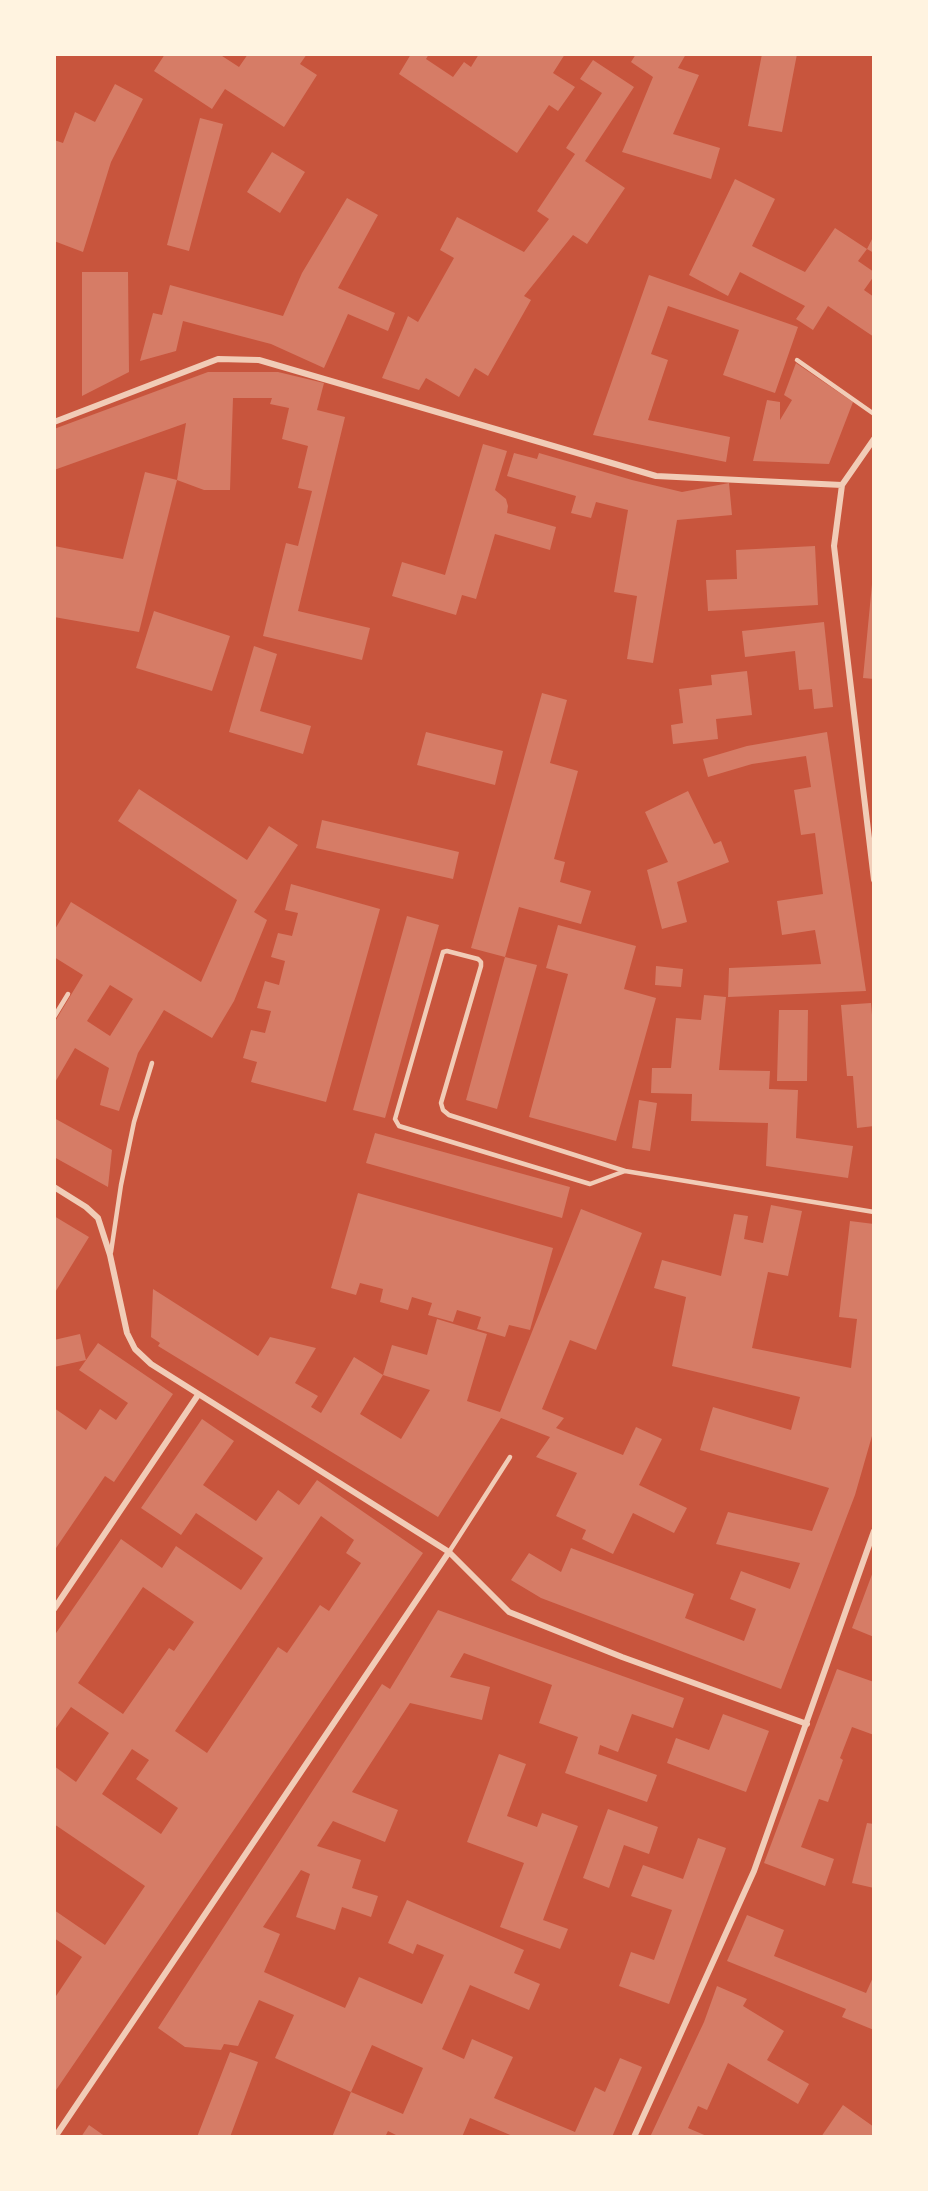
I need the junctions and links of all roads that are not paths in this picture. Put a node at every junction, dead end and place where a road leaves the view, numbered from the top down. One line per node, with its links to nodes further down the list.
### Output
1 (797, 360): 2 (lane)
2 (874, 414)
3 (54, 422): 5 (street)
4 (874, 439): 5 (street)
5 (842, 485): 6 (street)
6 (874, 880)
7 (68, 993): 8 (lane)
8 (54, 1017)
9 (152, 1064): 13 (lane)
10 (625, 1171): 10 (lane); 12 (lane)
11 (54, 1187): 13 (street)
12 (874, 1212)
13 (110, 1255): 14 (street)
14 (198, 1395): 17 (street); 18 (street)
15 (510, 1457): 17 (lane)
16 (874, 1531): 19 (street)
17 (449, 1552): 19 (street); 20 (street)
18 (54, 1609)
19 (807, 1724): 21 (street)
20 (55, 2137)
21 (635, 2137)

